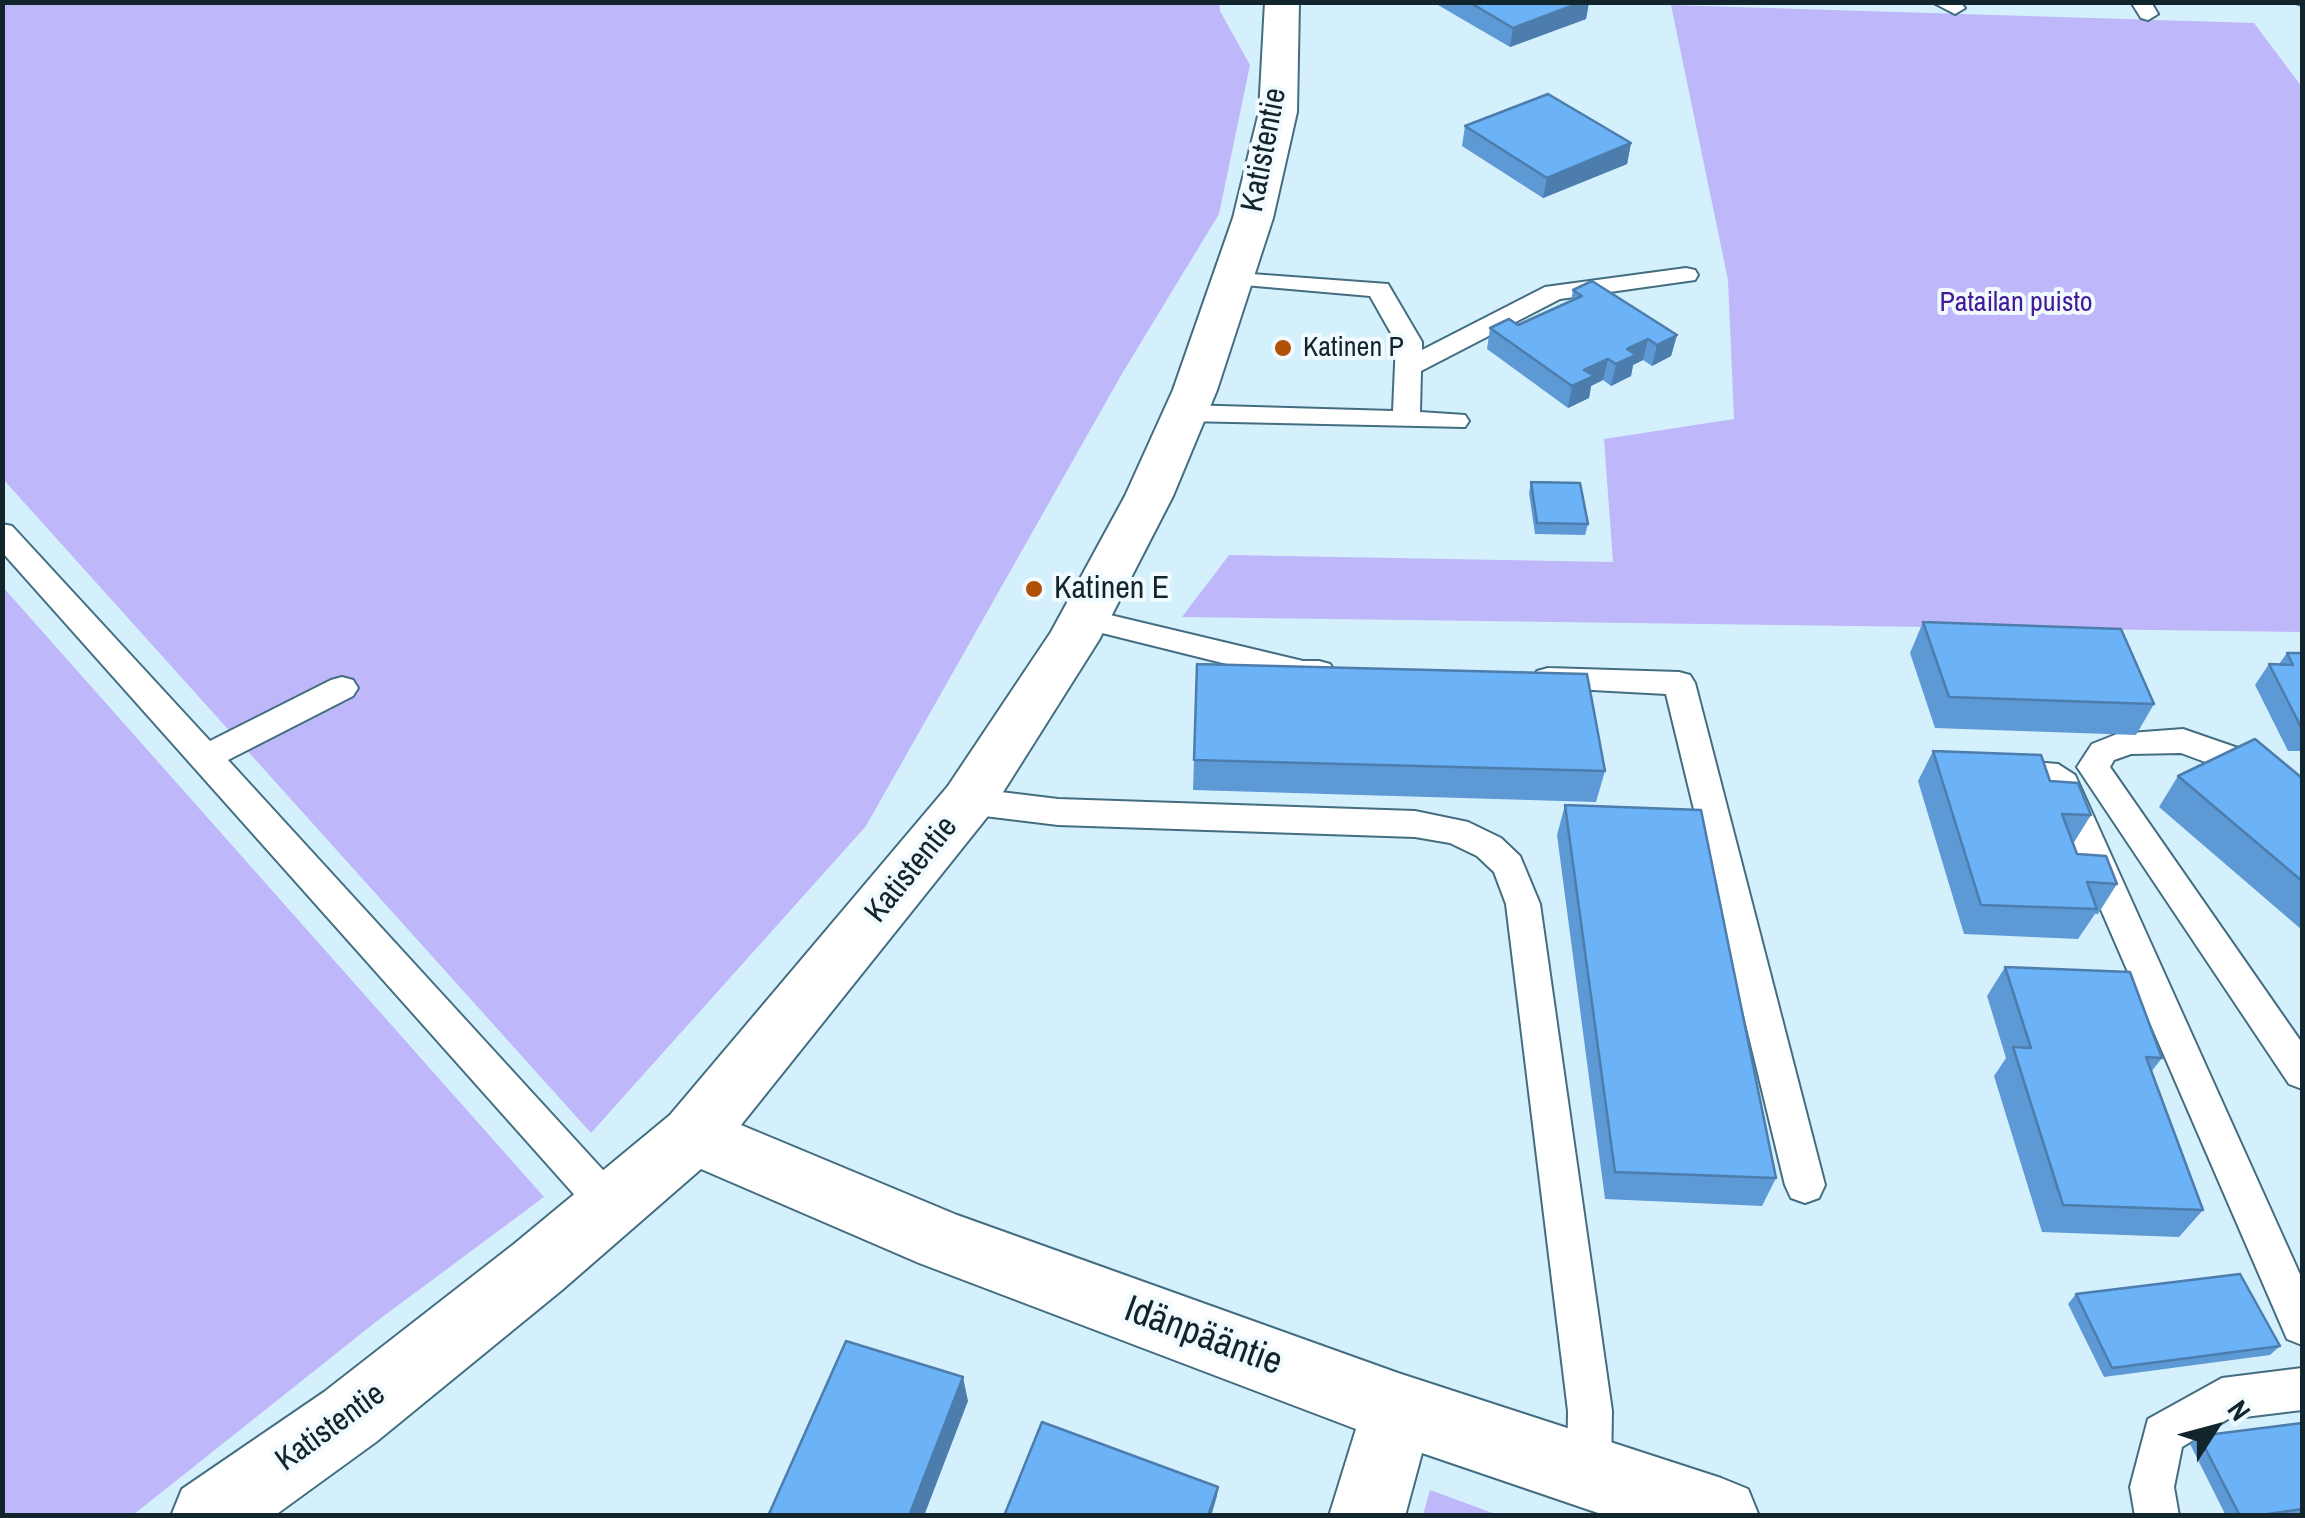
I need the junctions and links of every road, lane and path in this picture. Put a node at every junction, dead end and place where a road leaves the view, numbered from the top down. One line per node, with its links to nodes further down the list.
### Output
1 (1282, 2): 3 (street, Katistentie)
2 (1686, 275): 4 (lane)
3 (1234, 276): 4 (lane); 5 (street, Katistentie)
4 (1408, 367): 6 (lane)
5 (1185, 413): 6 (lane); 9 (street, Katistentie)
6 (1406, 420): 7 (lane)
7 (1455, 421)
8 (2, 533): 13 (lane)
9 (1085, 618): 10 (lane); 15 (street, Katistentie)
10 (1342, 673)
11 (1521, 678): 19 (lane)
12 (342, 688): 13 (lane)
13 (206, 757): 20 (lane)
14 (1970, 770): 21 (lane)
15 (968, 801): 18 (street, Katistentie); 24 (lane)
16 (2302, 810): 17 (lane)
17 (2302, 1073)
18 (694, 1135): 20 (street, Katistentie); 23 (street, Idänpääntie)
19 (1805, 1185)
20 (610, 1206): 25 (street, Katistentie)
21 (2302, 1325)
22 (2302, 1389): 28 (lane)
23 (1398, 1409): 24 (street, Idänpääntie); 26 (street)
24 (1589, 1471): 27 (street, Idänpääntie)
25 (209, 1516)
26 (1367, 1516)
27 (1722, 1516)
28 (2157, 1516)

